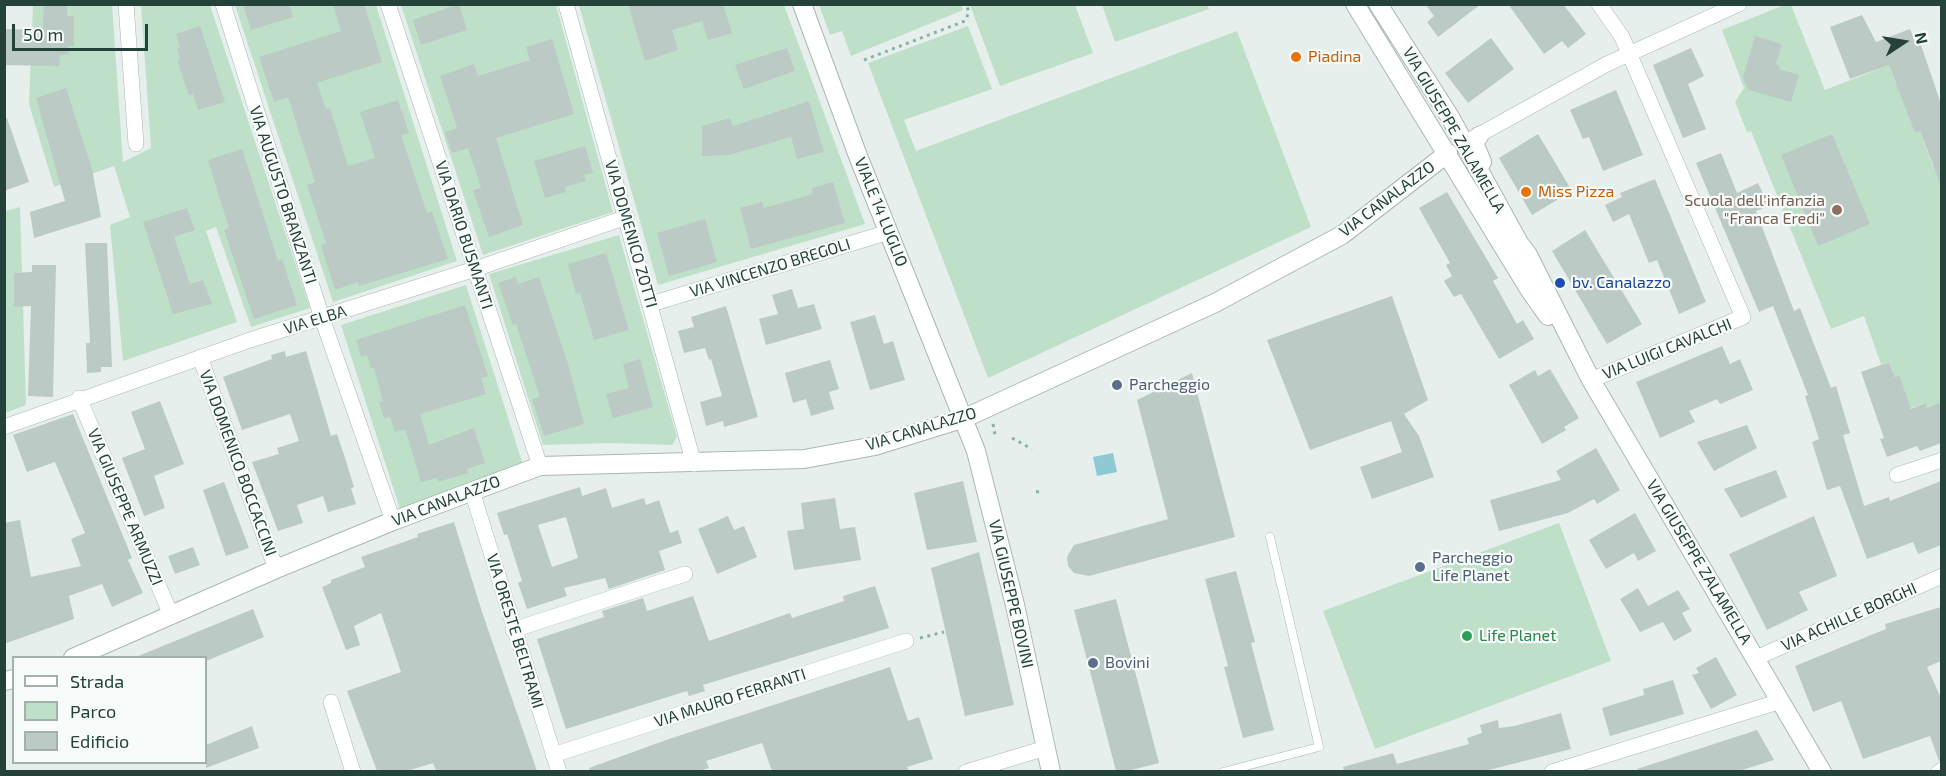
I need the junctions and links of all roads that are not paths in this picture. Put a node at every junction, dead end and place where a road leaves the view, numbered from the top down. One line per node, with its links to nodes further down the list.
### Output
1 (126, 4): 12 (street)
2 (223, 4): 17 (street, VIA AUGUSTO BRANZANTI)
3 (388, 4): 15 (street, VIA DARIO BUSMANTI)
4 (566, 4): 13 (street, VIA DOMENICO ZOTTI)
5 (802, 4): 14 (street, VIALE 14 LUGLIO)
6 (1378, 4): 11 (street, VIA GIUSEPPE ZALAMELLA)
7 (1599, 4): 10 (street)
8 (1739, 4): 10 (street, VIA CANALAZZO)
9 (1358, 11): 11 (street, VIA GIUSEPPE ZALAMELLA)
10 (1630, 54): 11 (street, VIA CANALAZZO); 20 (street, VIA LUIGI CAVALCHI)
11 (1462, 142): 18 (street, VIA GIUSEPPE ZALAMELLA); 18 (street, VIA GIUSEPPE ZALAMELLA); 22 (street, VIA CANALAZZO)
12 (136, 144)
13 (627, 217): 15 (street, VIA ELBA); 16 (street, VIA DOMENICO ZOTTI)
14 (889, 232): 16 (street, VIA VINCENZO BREGOLI); 22 (street, VIALE 14 LUGLIO)
15 (475, 269): 17 (street, VIA ELBA); 26 (street, VIA DARIO BUSMANTI)
16 (651, 304): 25 (street, VIA DOMENICO ZOTTI)
17 (322, 318): 19 (street, VIA ELBA); 29 (street, VIA AUGUSTO BRANZANTI)
18 (1576, 354): 20 (street, VIA GIUSEPPE ZALAMELLA)
19 (200, 357): 21 (street, VIA ELBA); 31 (street, VIA DOMENICO BOCCACCINI)
20 (1591, 380): 38 (street, VIA GIUSEPPE ZALAMELLA)
21 (79, 398): 23 (street, VIA ELBA); 34 (street, VIA GIUSEPPE ARMUZZI)
22 (965, 418): 25 (street, VIA CANALAZZO); 41 (street, VIA GIUSEPPE BOVINI)
23 (4, 427)
24 (1941, 460): 27 (street)
25 (694, 464): 26 (street, VIA CANALAZZO)
26 (540, 466): 28 (street, VIA CANALAZZO)
27 (1897, 475)
28 (472, 491): 29 (street, VIA CANALAZZO); 35 (street, VIA ORESTE BELTRAMI)
29 (393, 521): 31 (street, VIA CANALAZZO)
30 (1270, 537): 47 (lane)
31 (276, 569): 34 (street, VIA CANALAZZO)
32 (685, 574): 35 (street)
33 (1941, 576): 38 (street, VIA ACHILLE BORGHI)
34 (171, 615): 37 (street, VIA CANALAZZO)
35 (513, 630): 42 (street, VIA ORESTE BELTRAMI)
36 (906, 641): 42 (street, VIA MAURO FERRANTI)
37 (75, 656)
38 (1756, 658): 39 (street, VIA GIUSEPPE ZALAMELLA)
39 (1781, 701): 48 (street); 49 (street, VIA GIUSEPPE ZALAMELLA)
40 (331, 702): 43 (street)
41 (1046, 748): 45 (street); 46 (street, VIA GIUSEPPE BOVINI)
42 (553, 755): 44 (street, VIA ORESTE BELTRAMI)
43 (353, 771)
44 (559, 771)
45 (966, 771)
46 (1051, 771)
47 (1222, 771)
48 (1552, 771)
49 (1822, 771)

